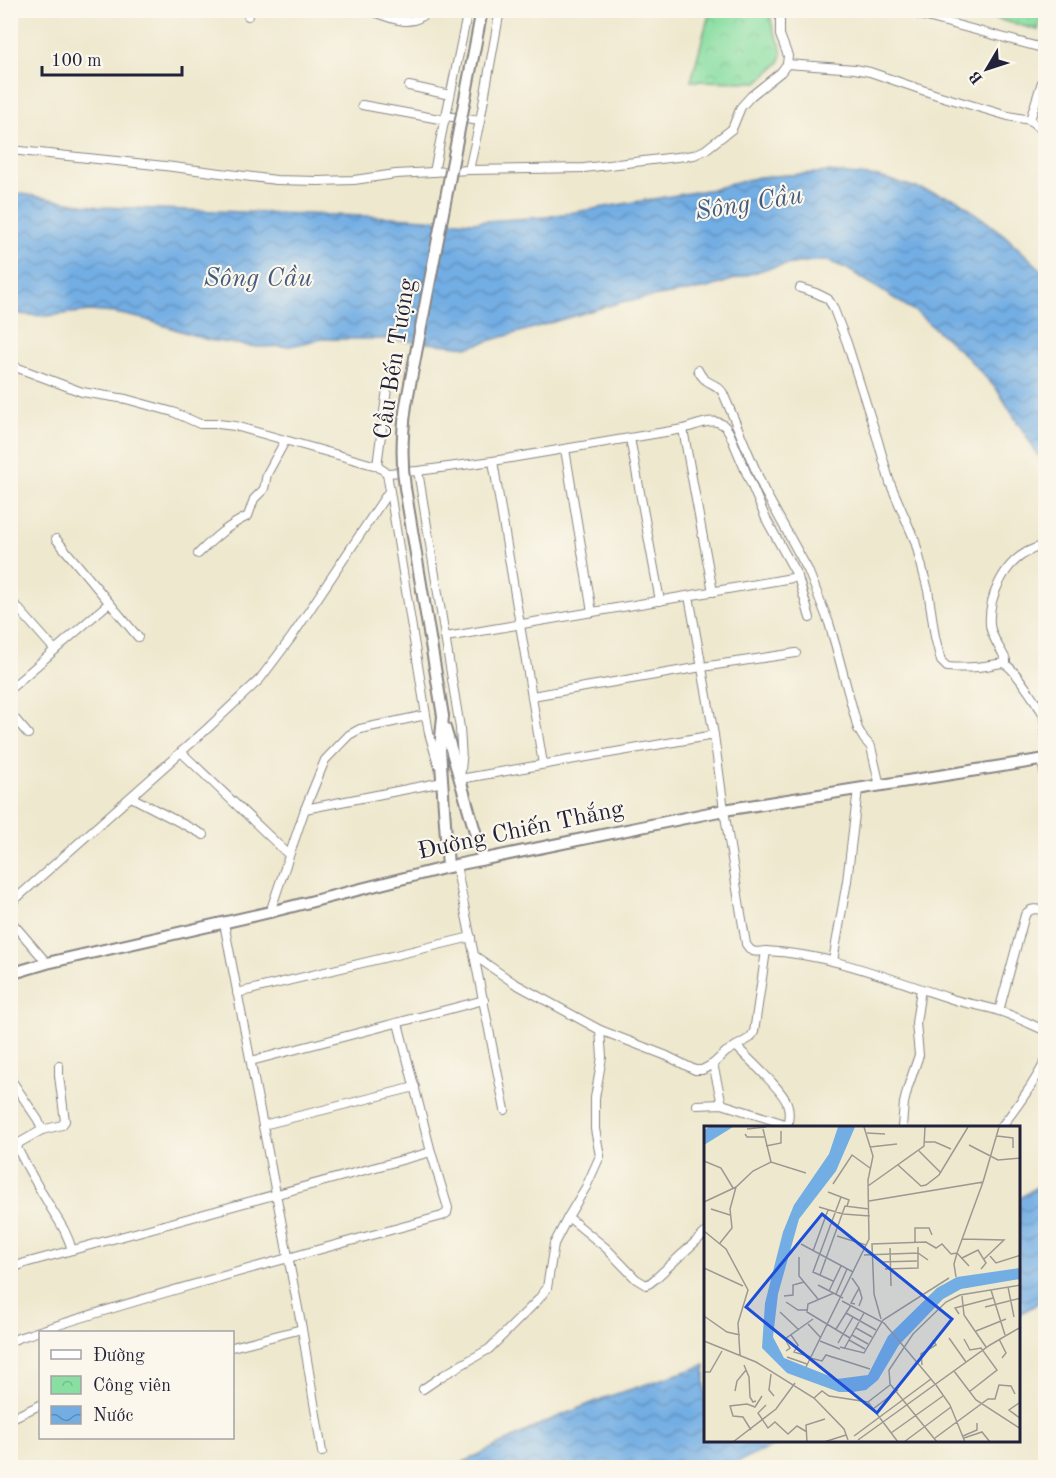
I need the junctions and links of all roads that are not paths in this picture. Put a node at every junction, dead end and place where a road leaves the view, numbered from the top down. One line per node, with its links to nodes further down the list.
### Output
1 (369, 10): 2 (street)
2 (428, 10)
3 (468, 10): 12 (street)
4 (482, 10): 56 (main road, Cầu Bến Tượng, bridge)
5 (500, 10): 16 (street)
6 (780, 10): 9 (street)
7 (901, 10): 8 (street)
8 (1046, 49)
9 (787, 64): 15 (street); 19 (street)
10 (1046, 69): 15 (street)
11 (410, 86): 12 (street)
12 (450, 95): 14 (street)
13 (362, 105): 14 (street)
14 (445, 118): 16 (street); 20 (street)
15 (1030, 120): 17 (street)
16 (480, 121): 19 (street)
17 (1046, 134)
18 (10, 150): 20 (street)
19 (469, 170): 20 (street)
20 (434, 172)
21 (800, 288): 50 (street)
22 (10, 365): 27 (street)
23 (698, 370): 66 (street)
24 (388, 381): 30 (street)
25 (683, 429): 26 (street); 37 (street); 38 (street)
26 (630, 438): 28 (street); 41 (street)
27 (285, 441): 30 (street); 36 (street)
28 (565, 449): 29 (street); 43 (street)
29 (493, 461): 31 (street); 45 (street)
30 (377, 466): 32 (street)
31 (418, 471): 32 (street); 47 (street)
32 (387, 473): 33 (street)
33 (390, 491): 55 (street); 60 (street)
34 (56, 539): 42 (street)
35 (1045, 545): 50 (street)
36 (198, 554)
37 (798, 577): 38 (street); 44 (street)
38 (713, 592): 39 (street)
39 (689, 596): 41 (street); 51 (street)
40 (10, 599): 48 (street)
41 (660, 601): 43 (street)
42 (109, 603): 46 (street); 48 (street)
43 (592, 612): 45 (street)
44 (810, 618)
45 (520, 624): 47 (street); 53 (street)
46 (138, 637)
47 (446, 637): 63 (street)
48 (55, 650): 52 (street)
49 (796, 653): 51 (street)
50 (1006, 664): 59 (street)
51 (702, 667): 53 (street); 58 (street)
52 (10, 689)
53 (532, 696): 62 (street)
54 (10, 712): 57 (street)
55 (426, 715): 64 (street); 69 (street)
56 (442, 716): 63 (main road); 64 (main road)
57 (28, 734)
58 (714, 735): 62 (street); 70 (street)
59 (1046, 739)
60 (181, 752): 68 (street); 72 (street)
61 (1044, 759): 65 (street); 66 (main road, Đường Chiến Thắng)
62 (543, 764): 63 (street)
63 (460, 779): 73 (main road)
64 (443, 782): 69 (street); 74 (main road)
65 (1046, 784)
66 (880, 786): 67 (main road, Đường Chiến Thắng)
67 (858, 789): 70 (main road, Đường Chiến Thắng); 83 (street)
68 (131, 797): 71 (street); 75 (street)
69 (305, 809): 72 (street)
70 (724, 810): 73 (main road, Đường Chiến Thắng); 81 (street)
71 (204, 834)
72 (289, 855): 77 (street)
73 (483, 859): 74 (main road, Đường Chiến Thắng)
74 (452, 866): 77 (main road, Đường Chiến Thắng); 80 (street)
75 (10, 904)
76 (1046, 911): 89 (street)
77 (270, 912): 79 (main road, Đường Chiến Thắng)
78 (10, 920): 84 (street)
79 (224, 923): 84 (main road, Đường Chiến Thắng); 87 (street)
80 (471, 937): 82 (street); 87 (street)
81 (766, 951): 83 (street); 93 (street)
82 (475, 956): 88 (street); 91 (street)
83 (833, 962): 86 (street)
84 (47, 963): 85 (main road, Đường Chiến Thắng)
85 (10, 974)
86 (921, 989): 89 (street); 105 (street)
87 (237, 993): 95 (street)
88 (484, 1000): 90 (street); 102 (street)
89 (999, 1011): 92 (street)
90 (398, 1023): 95 (street); 99 (street)
91 (600, 1030): 96 (street); 110 (street)
92 (1046, 1031)
93 (736, 1046): 96 (street); 104 (street)
94 (1046, 1060): 106 (street)
95 (250, 1061): 103 (street)
96 (713, 1064): 100 (street)
97 (59, 1066): 107 (street)
98 (10, 1078): 107 (street)
99 (415, 1087): 103 (street); 108 (street)
100 (722, 1104): 101 (street); 104 (street)
101 (697, 1105)
102 (505, 1110)
103 (263, 1125): 109 (street)
104 (787, 1126)
105 (902, 1126)
106 (1002, 1126)
107 (42, 1130): 112 (street)
108 (431, 1152): 109 (street); 113 (street)
109 (276, 1196): 112 (street); 113 (street)
110 (568, 1217): 111 (street); 120 (street)
111 (704, 1234)
112 (72, 1250): 114 (street)
113 (289, 1259): 115 (street); 117 (street)
114 (10, 1269)
115 (302, 1329): 119 (street); 123 (street)
116 (39, 1331): 118 (street)
117 (39, 1331)
118 (10, 1342)
119 (234, 1346)
120 (423, 1389)
121 (39, 1405): 122 (street)
122 (10, 1419)
123 (322, 1452)

